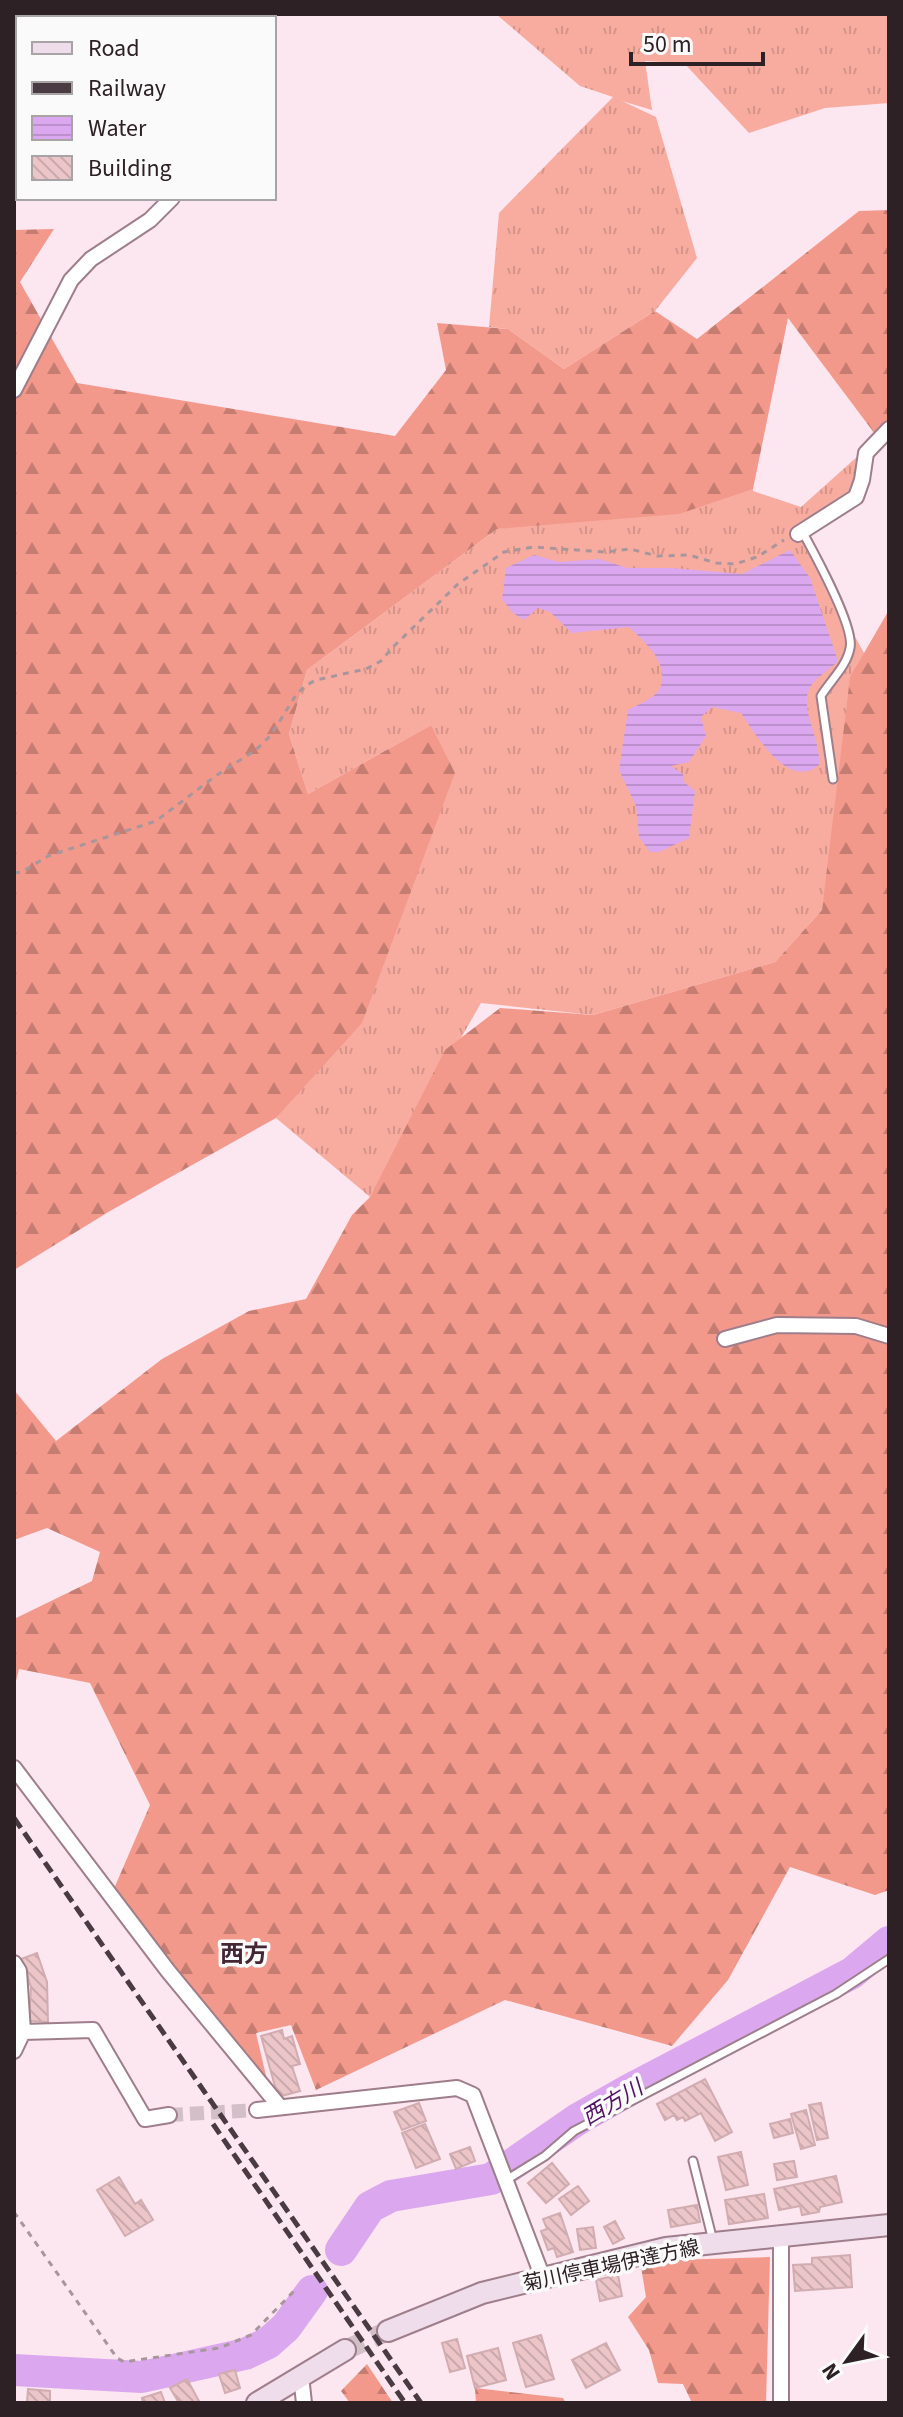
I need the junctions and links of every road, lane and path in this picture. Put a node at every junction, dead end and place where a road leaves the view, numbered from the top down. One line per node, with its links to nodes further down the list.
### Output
1 (170, 200): 2 (street)
2 (14, 390)
3 (889, 429): 4 (street)
4 (800, 533): 5 (lane); 6 (path)
5 (833, 779)
6 (14, 873)
7 (889, 1336): 8 (street)
8 (725, 1339)
9 (14, 1768): 14 (street)
10 (889, 1959): 18 (lane)
11 (14, 1963): 12 (street)
12 (23, 2032): 13 (street); 16 (street)
13 (14, 2051)
14 (280, 2107): 15 (street); 18 (street)
15 (257, 2110)
16 (169, 2115)
17 (693, 2161): 22 (lane)
18 (506, 2180): 23 (street)
19 (14, 2212): 24 (path)
20 (889, 2225): 21 (main road, 菊川停車場伊達方線)
21 (781, 2235): 22 (main road, 菊川停車場伊達方線); 30 (street)
22 (713, 2243): 23 (main road, 菊川停車場伊達方線)
23 (543, 2278): 25 (main road, 菊川停車場伊達方線)
24 (297, 2288)
25 (388, 2331)
26 (345, 2350): 27 (main road)
27 (301, 2376): 28 (main road); 29 (street)
28 (257, 2403)
29 (304, 2403)
30 (781, 2403)

